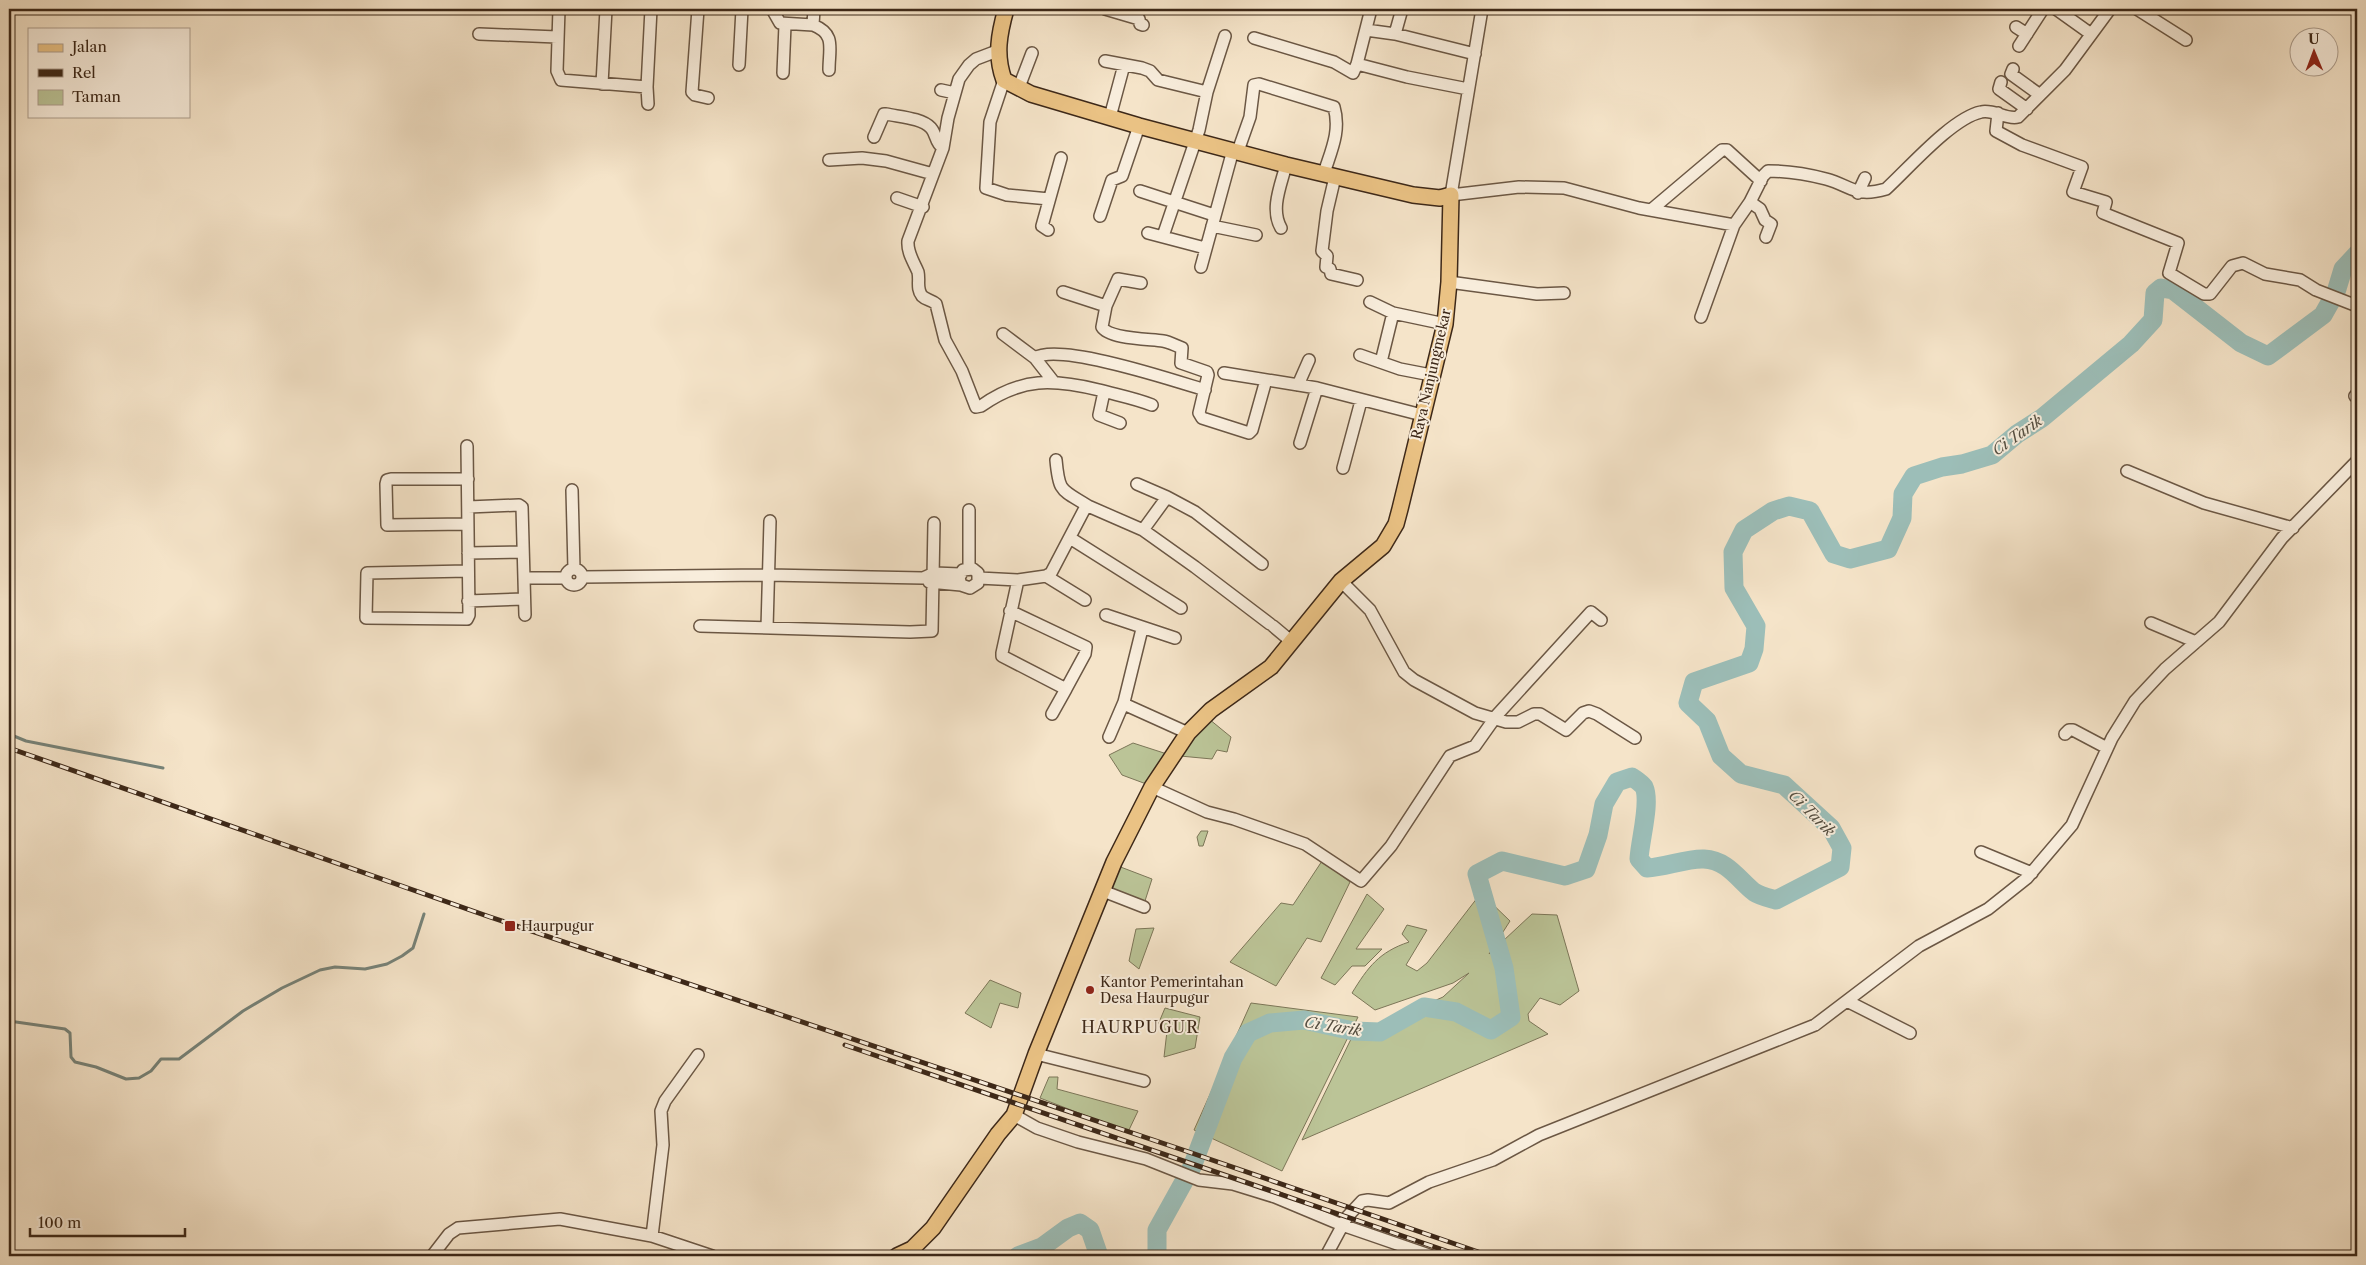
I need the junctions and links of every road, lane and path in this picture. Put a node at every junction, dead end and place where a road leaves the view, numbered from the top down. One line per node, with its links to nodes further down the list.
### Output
1 (559, 9): 27 (street)
2 (606, 9): 43 (street)
3 (651, 9): 44 (street)
4 (698, 9): 51 (street)
5 (742, 9): 36 (street)
6 (772, 9): 17 (street)
7 (814, 9): 18 (street)
8 (1006, 9): 31 (main road)
9 (1105, 9): 19 (street)
10 (1371, 9): 21 (street)
11 (1402, 9): 23 (street)
12 (1482, 9): 33 (street, Raya Nanjungmekar)
13 (2043, 9): 24 (street)
14 (2056, 9): 25 (street)
15 (2110, 9): 25 (street)
16 (2137, 9): 29 (street)
17 (785, 24): 18 (street); 40 (street)
18 (813, 24): 39 (street)
19 (1143, 25)
20 (2016, 27): 24 (street)
21 (1366, 30): 23 (street); 35 (street)
22 (479, 34): 27 (street)
23 (1395, 34): 33 (street)
24 (2027, 34): 30 (street)
25 (2091, 34): 50 (street)
26 (1225, 36): 48 (street)
27 (557, 38): 43 (street)
28 (1254, 38): 35 (street)
29 (2186, 40)
30 (2018, 46)
31 (997, 51): 41 (main road); 49 (street)
32 (1032, 53): 45 (street)
33 (1475, 54): 46 (street, Raya Nanjungmekar)
34 (1105, 61): 37 (street)
35 (1357, 64): 46 (street)
36 (739, 65)
37 (1124, 65): 48 (street); 55 (street)
38 (2013, 69): 50 (street)
39 (829, 70)
40 (783, 73)
41 (1004, 80): 45 (main road); 72 (street)
42 (2001, 82): 53 (street)
43 (602, 84): 44 (street)
44 (647, 87): 52 (street)
45 (1019, 87): 55 (main road)
46 (1468, 89): 70 (street, Raya Nanjungmekar)
47 (941, 90): 49 (street)
48 (1207, 92): 58 (street)
49 (955, 93): 59 (street)
50 (2040, 96): 53 (street)
51 (708, 98)
52 (648, 104)
53 (2027, 109): 54 (street)
54 (1998, 113): 69 (street); 95 (street)
55 (1110, 117): 56 (main road)
56 (1139, 126): 58 (main road); 77 (street)
57 (874, 137): 59 (street)
58 (1195, 140): 60 (main road); 74 (street)
59 (943, 148): 64 (street)
60 (1235, 151): 63 (main road); 65 (street); 78 (street)
61 (1061, 158): 72 (street)
62 (829, 160): 64 (street)
63 (1286, 165): 65 (main road); 80 (street)
64 (933, 174): 75 (street)
65 (1329, 175): 70 (main road); 88 (street)
66 (1866, 178): 69 (street)
67 (1761, 181): 69 (street); 73 (street); 76 (street)
68 (1140, 191): 74 (street)
69 (1858, 192)
70 (1456, 195): 76 (street); 89 (main road, Raya Nanjungmekar)
71 (897, 198): 75 (street)
72 (1049, 199): 81 (street)
73 (1750, 202): 79 (street); 85 (street)
74 (1175, 204): 78 (street); 84 (street)
75 (922, 207): 108 (street)
76 (1651, 210): 79 (street)
77 (1100, 216)
78 (1213, 221): 83 (street); 86 (street)
79 (1734, 226): 97 (street)
80 (1281, 228)
81 (1048, 230)
82 (1148, 233): 84 (street)
83 (1256, 235)
84 (1163, 236): 86 (street)
85 (1766, 237)
86 (1205, 248): 87 (street)
87 (1201, 267)
88 (1357, 280)
89 (1449, 282): 92 (street); 98 (main road, Raya Nanjungmekar)
90 (1141, 283): 94 (street)
91 (1062, 292): 94 (street)
92 (1564, 293)
93 (1370, 302): 96 (street)
94 (1106, 306): 104 (street)
95 (2357, 306)
96 (1393, 313): 98 (street); 103 (street)
97 (1701, 317)
98 (1444, 324): 106 (main road, Raya Nanjungmekar)
99 (1004, 334): 101 (street)
100 (1360, 355): 103 (street)
101 (1035, 358): 108 (street); 109 (street)
102 (1309, 360): 110 (street)
103 (1382, 362): 106 (street)
104 (1195, 368): 109 (street); 112 (street)
105 (1224, 373): 107 (street)
106 (1431, 375): 116 (main road, Raya Nanjungmekar)
107 (1266, 380): 110 (street); 112 (street)
108 (1053, 381): 113 (street)
109 (1189, 385): 112 (street)
110 (1298, 385): 111 (street)
111 (1317, 388): 114 (street); 118 (street)
112 (1205, 390)
113 (1104, 392): 115 (street); 117 (street)
114 (1361, 401): 116 (street); 122 (street)
115 (1152, 405)
116 (1422, 416): 149 (main road, Raya Nanjungmekar)
117 (1120, 423)
118 (1300, 443)
119 (467, 446): 124 (street)
120 (1056, 460): 128 (street)
121 (2357, 461): 134 (street)
122 (1343, 468)
123 (2128, 471): 134 (street)
124 (468, 479): 129 (street); 133 (street)
125 (1137, 484): 127 (street)
126 (572, 490): 141 (street)
127 (1167, 497): 135 (street); 139 (street)
128 (1088, 506): 135 (street); 136 (street)
129 (468, 507): 133 (street); 137 (street)
130 (969, 510): 143 (street)
131 (770, 521): 142 (street)
132 (934, 523): 146 (street)
133 (468, 524): 138 (street)
134 (2293, 528): 164 (street)
135 (1143, 530): 163 (street)
136 (1070, 538): 144 (street); 153 (street)
137 (523, 552): 138 (street); 145 (street)
138 (468, 553): 140 (street)
139 (1262, 564)
140 (468, 571): 152 (street); 152 (street)
141 (574, 575): 142 (street); 145 (street)
142 (768, 575): 146 (street); 160 (street)
143 (963, 576): 146 (street); 147 (street); 147 (street)
144 (1046, 576): 148 (street); 151 (street)
145 (524, 578): 150 (street)
146 (931, 578): 160 (street)
147 (979, 578): 148 (street)
148 (1018, 580): 154 (street)
149 (1341, 581): 163 (main road, Raya Nanjungmekar); 168 (street)
150 (524, 599): 152 (street); 155 (street)
151 (1085, 600)
152 (468, 601)
153 (1181, 608)
154 (1010, 612): 165 (street); 165 (street)
155 (524, 615)
156 (1106, 615): 161 (street)
157 (1601, 620): 168 (street)
158 (2151, 623): 164 (street)
159 (700, 626): 160 (street)
160 (767, 628)
161 (1142, 629): 162 (street); 166 (street)
162 (1175, 638)
163 (1292, 642): 169 (main road, Raya Nanjungmekar)
164 (2196, 642): 173 (street)
165 (1066, 689): 167 (street)
166 (1124, 702): 169 (street); 171 (street)
167 (1052, 714)
168 (1494, 719): 172 (street); 174 (street)
169 (1188, 732): 174 (main road, Raya Nanjungmekar)
170 (2065, 734): 173 (street)
171 (1109, 737)
172 (1634, 738)
173 (2107, 748): 176 (street)
174 (1152, 787): 177 (main road, Raya Nanjungmekar)
175 (1981, 852): 176 (street)
176 (2032, 872): 179 (street)
177 (1103, 891): 178 (street); 181 (main road, Raya Nanjungmekar)
178 (1144, 907)
179 (1847, 1001): 180 (street); 185 (street)
180 (1910, 1032)
181 (1036, 1054): 183 (street); 184 (main road, Raya Nanjungmekar)
182 (698, 1055): 186 (street)
183 (1144, 1081)
184 (1014, 1115): 185 (street); 189 (main road)
185 (1342, 1225): 190 (street); 191 (street)
186 (652, 1236): 187 (street); 188 (street)
187 (432, 1256)
188 (712, 1256)
189 (897, 1256)
190 (1326, 1256)
191 (1432, 1256)

